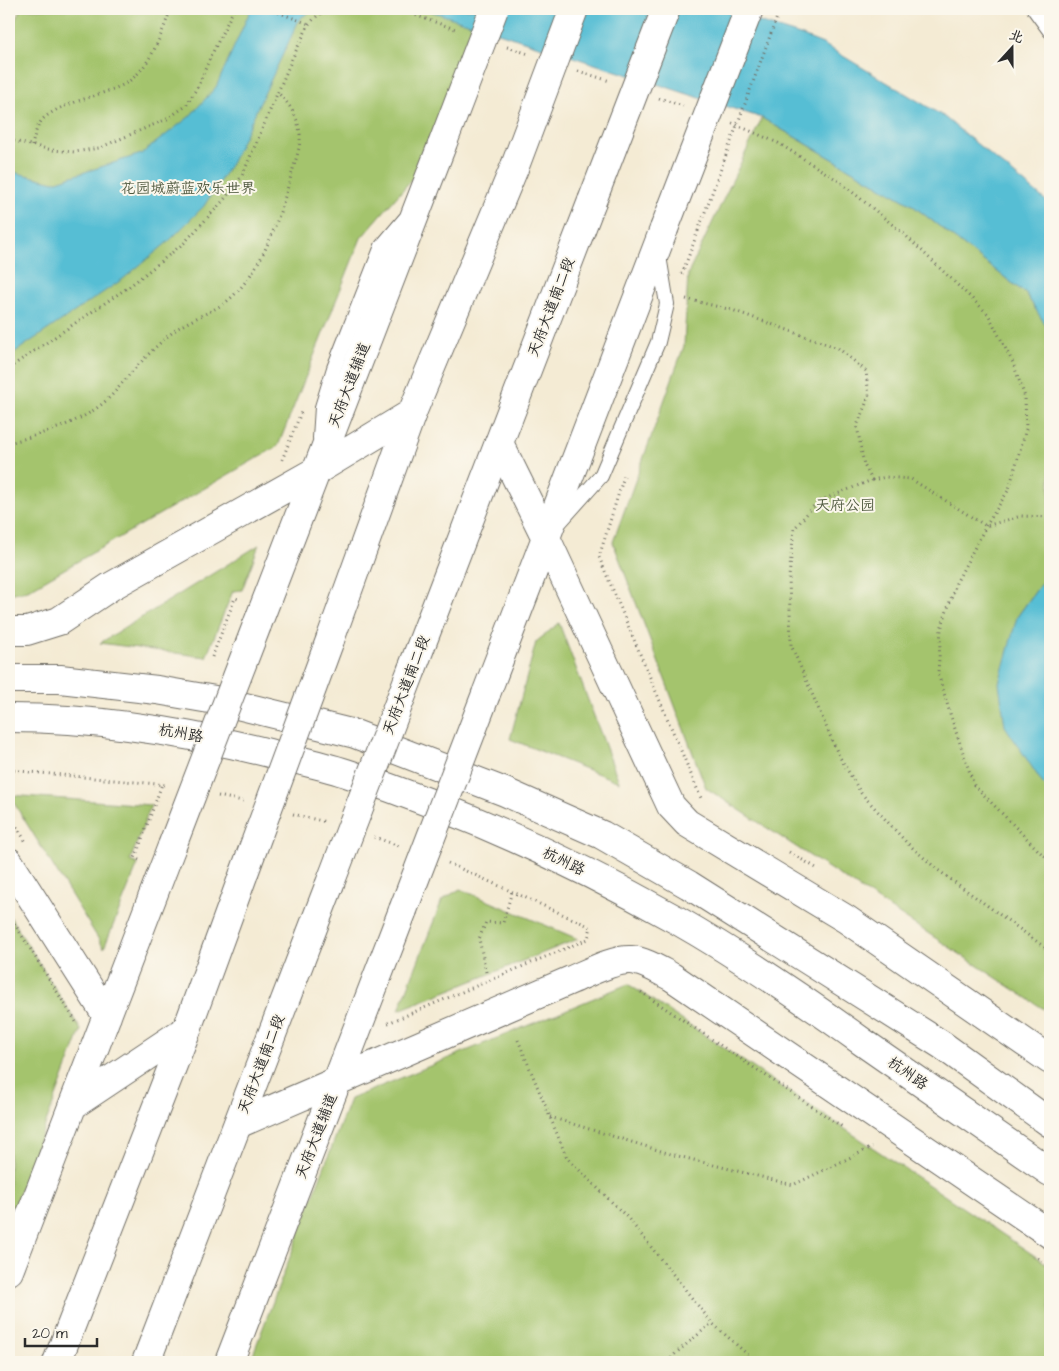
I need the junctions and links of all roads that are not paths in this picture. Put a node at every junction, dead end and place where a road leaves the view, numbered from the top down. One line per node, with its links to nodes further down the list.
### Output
1 (494, 9): 10 (main road, 天府大道辅道, bridge)
2 (574, 9): 8 (main road, bridge)
3 (666, 9): 9 (main road, 天府大道南二段, bridge)
4 (749, 9): 7 (main road, bridge)
5 (1034, 9): 6 (lane)
6 (1050, 31)
7 (661, 238): 11 (main road); 11 (lane)
8 (412, 413): 10 (main road); 17 (main road, bridge)
9 (499, 443): 11 (main road); 22 (main road, 天府大道南二段, bridge)
10 (316, 471): 12 (main road); 16 (main road, 天府大道辅道, bridge)
11 (546, 538): 18 (main road); 19 (main road, 天府大道辅道, bridge)
12 (9, 631)
13 (9, 679): 21 (main road)
14 (9, 718): 23 (main road, 杭州路)
15 (9, 862): 16 (main road)
16 (107, 1016): 20 (main road)
17 (187, 1029): 20 (main road); 26 (main road)
18 (1050, 1060)
19 (338, 1080): 22 (main road); 24 (main road); 28 (main road, 天府大道辅道)
20 (73, 1105): 25 (main road)
21 (1050, 1122)
22 (238, 1124): 27 (main road, 天府大道南二段)
23 (1050, 1172)
24 (1050, 1234)
25 (9, 1271)
26 (57, 1362)
27 (146, 1362)
28 (229, 1362)

